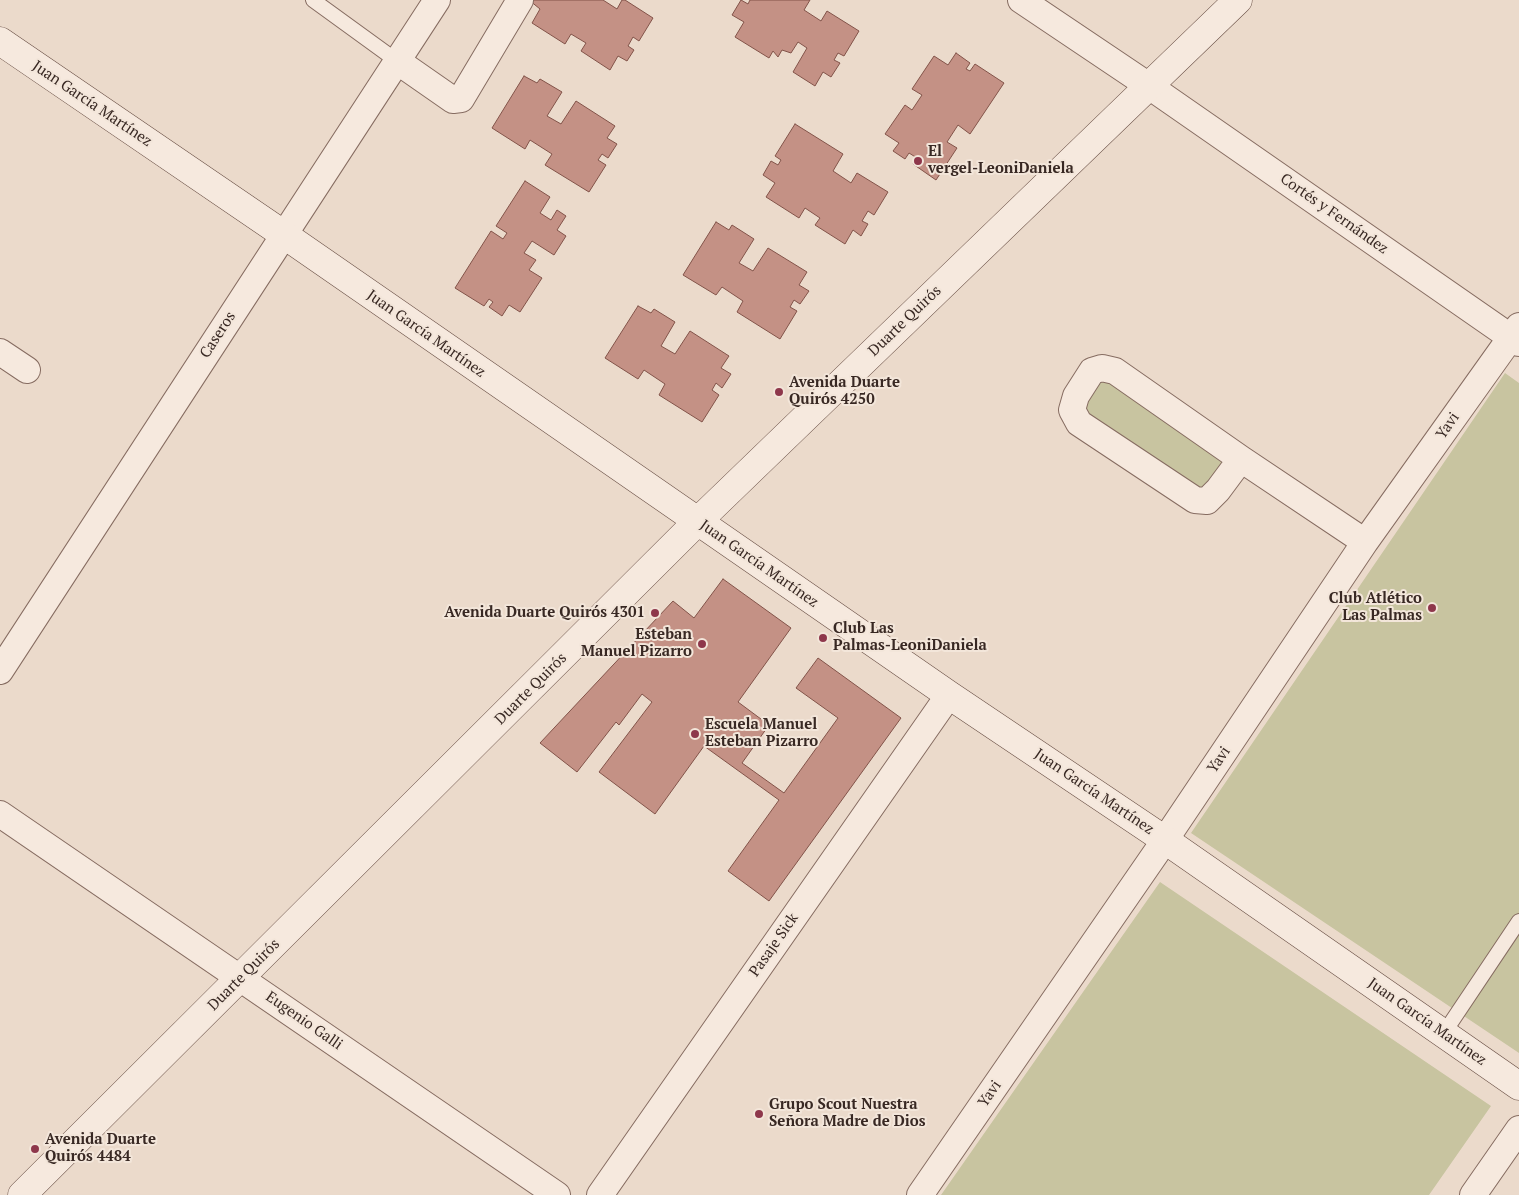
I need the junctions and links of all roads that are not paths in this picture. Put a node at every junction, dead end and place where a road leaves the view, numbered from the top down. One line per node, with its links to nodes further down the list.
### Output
1 (313, 0): 7 (lane)
2 (437, 0): 7 (street, Caseros)
3 (520, 0): 7 (street)
4 (1021, 0): 8 (street, Cortés y Fernández)
5 (1238, 0): 8 (main road, Duarte Quirós)
6 (0, 41): 9 (main road, Juan García Martínez)
7 (397, 61): 9 (street, Caseros)
8 (1150, 86): 10 (street, Cortés y Fernández); 14 (main road, Duarte Quirós)
9 (283, 234): 14 (main road, Juan García Martínez); 16 (street, Caseros)
10 (1516, 335): 15 (street, Yavi)
11 (0, 352): 12 (street)
12 (27, 370)
13 (1241, 459): 13 (street); 15 (street)
14 (697, 522): 17 (main road, Juan García Martínez); 21 (main road, Duarte Quirós)
15 (1366, 542): 19 (street, Yavi)
16 (0, 671)
17 (948, 695): 19 (main road, Juan García Martínez); 27 (street, Pasaje Sick)
18 (0, 814): 21 (street, Eugenio Galli)
19 (1165, 840): 22 (main road, Juan García Martínez); 28 (street, Yavi)
20 (1519, 921): 22 (lane)
21 (241, 978): 25 (main road, Duarte Quirós); 26 (street, Eugenio Galli)
22 (1444, 1033): 23 (main road, Juan García Martínez)
23 (1519, 1086)
24 (1519, 1129): 29 (street)
25 (22, 1195)
26 (557, 1195)
27 (600, 1195)
28 (920, 1195)
29 (1473, 1195)

